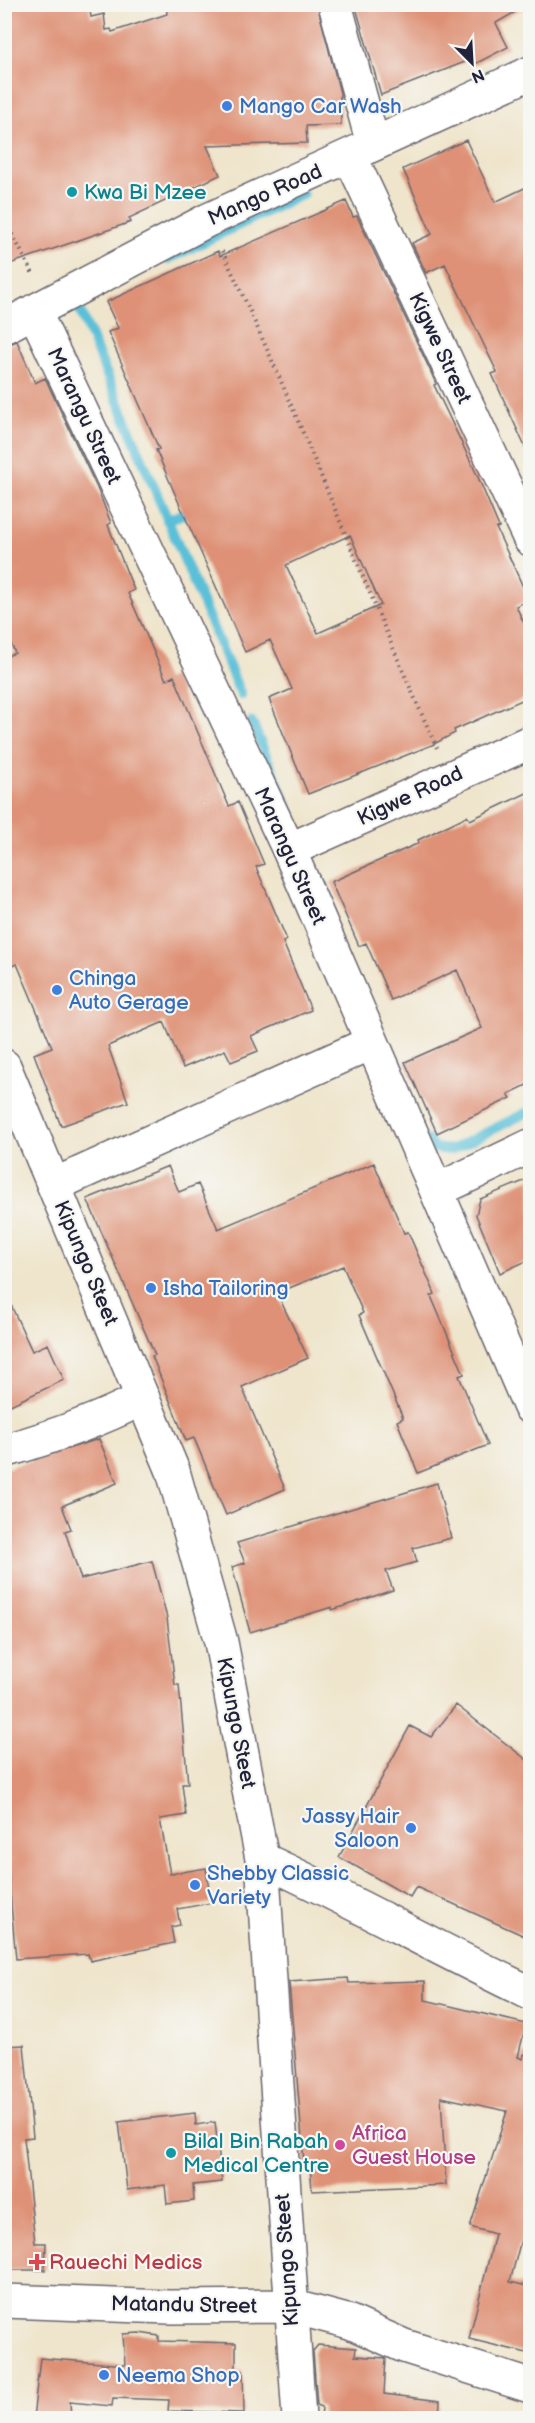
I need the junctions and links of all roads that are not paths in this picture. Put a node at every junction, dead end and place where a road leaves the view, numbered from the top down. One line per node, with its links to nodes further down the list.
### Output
1 (335, 4): 3 (street, Kigwe Street)
2 (531, 73): 3 (street, Mango Road)
3 (362, 150): 4 (street, Mango Road); 6 (street, Kigwe Street)
4 (42, 307): 5 (street, Mango Road); 8 (street, Marangu Street)
5 (4, 327)
6 (531, 539)
7 (531, 742): 8 (street, Kigwe Road)
8 (289, 850): 9 (street, Marangu Street)
9 (371, 1043): 12 (street); 13 (street, Marangu Street)
10 (4, 1066): 12 (street, Kipungo Steet)
11 (531, 1146): 13 (street)
12 (54, 1185): 14 (street, Kipungo Steet)
13 (438, 1190): 15 (street, Marangu Street)
14 (143, 1398): 16 (street); 17 (street, Kipungo Steet)
15 (531, 1407)
16 (4, 1451)
17 (262, 1859): 18 (street); 20 (street, Kipungo Steet)
18 (531, 1993)
19 (4, 2301): 20 (street, Matandu Street)
20 (290, 2306): 21 (street, Matandu Street); 22 (street, Kipungo Steet)
21 (531, 2386)
22 (299, 2418)

